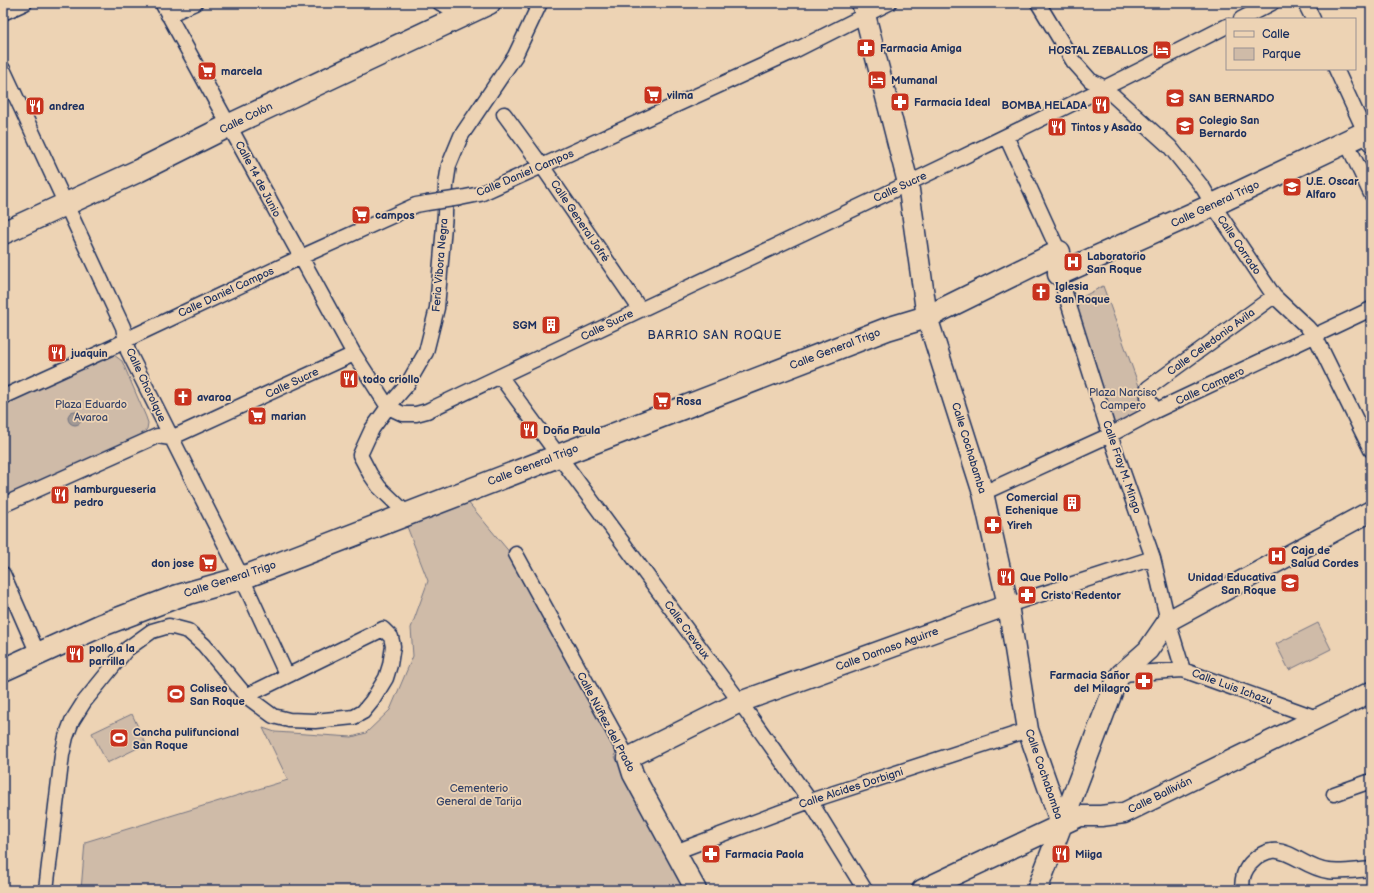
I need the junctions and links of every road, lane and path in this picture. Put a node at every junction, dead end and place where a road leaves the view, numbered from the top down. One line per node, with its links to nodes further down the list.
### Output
1 (25, 3): 13 (street)
2 (195, 3): 10 (street)
3 (440, 3): 11 (street)
4 (489, 3): 11 (main road, Calle Colón)
5 (540, 3): 42 (street, Feria Vibora Negra)
6 (889, 3): 12 (street, Calle Daniel Campos)
7 (1038, 3): 19 (street, Calle Corrado)
8 (1272, 3): 14 (street)
9 (1305, 3): 15 (street)
10 (165, 9): 21 (street, Calle 14 de Junio)
11 (460, 9): 21 (main road, Calle Colón)
12 (863, 9): 24 (street, Calle Daniel Campos); 25 (street, Calle Cochabamba)
13 (3, 13)
14 (1243, 18)
15 (1312, 18)
16 (1226, 27): 19 (street, Calle Sucre)
17 (3, 69): 27 (street, Calle Chorolque)
18 (1336, 70): 23 (street)
19 (1106, 88): 22 (street, Calle Sucre); 28 (street, Calle Corrado)
20 (504, 114): 24 (street, Calle General Jofré)
21 (230, 125): 27 (main road, Calle Colón); 31 (street, Calle 14 de Junio)
22 (1006, 136): 25 (street, Calle Sucre); 30 (street, Calle Fray M. Mingo)
23 (1364, 138): 26 (street); 28 (main road, Calle General Trigo)
24 (542, 166): 31 (street, Calle Daniel Campos, bridge); 34 (street, Calle General Jofré)
25 (908, 183): 34 (street, Calle Sucre); 36 (street, Calle Cochabamba)
26 (1371, 194)
27 (65, 204): 29 (main road, Calle Colón); 38 (street, Calle Chorolque)
28 (1213, 205): 32 (main road, Calle General Trigo); 33 (street, Calle Corrado)
29 (3, 233)
30 (1059, 252): 32 (main road, Calle Fray M. Mingo); 36 (main road, Calle General Trigo)
31 (300, 257): 38 (street, Calle Daniel Campos); 39 (street, Calle 14 de Junio)
32 (1059, 274): 44 (street, Calle Fray M. Mingo)
33 (1274, 296): 37 (street, Calle Corrado); 43 (street, Calle Celedonio Avila)
34 (640, 309): 40 (street, Calle Sucre)
35 (1371, 309): 37 (street, Calle Campero)
36 (927, 317): 47 (main road, Calle General Trigo); 48 (street, Calle Cochabamba)
37 (1315, 336): 43 (street, Calle Campero); 46 (street, Calle Corrado)
38 (126, 340): 41 (street, Calle Daniel Campos); 45 (street, Calle Chorolque)
39 (354, 354): 42 (street); 45 (street, Calle Sucre)
40 (500, 376): 42 (street, Calle Sucre); 47 (street, Calle Crevaux)
41 (3, 397)
42 (388, 407): 51 (street, Feria Vibora Negra)
43 (1155, 411): 44 (street, Calle Campero)
44 (1110, 435): 48 (street, Calle Campero); 53 (street, Calle Fray M. Mingo)
45 (171, 438): 49 (street, Calle Sucre); 55 (street, Calle Chorolque)
46 (1371, 450)
47 (558, 455): 51 (main road, Calle General Trigo); 65 (street, Calle Crevaux)
48 (983, 493): 56 (street, Calle Cochabamba)
49 (3, 505)
50 (1371, 511): 57 (street)
51 (407, 514): 55 (main road, Calle General Trigo)
52 (516, 554): 68 (street, Calle Núñez del Prado)
53 (1153, 558): 56 (street, Calle Damaso Aguirre); 57 (street, Calle Fray M. Mingo)
54 (3, 574): 58 (street)
55 (242, 578): 58 (main road, Calle General Trigo); 62 (street, Calle Chorolque)
56 (1008, 604): 65 (street, Calle Damaso Aguirre); 67 (street, Calle Cochabamba)
57 (1168, 621): 60 (street, Calle Fray M. Mingo); 61 (street)
58 (38, 654): 59 (main road, Calle General Trigo)
59 (3, 670)
60 (1182, 670): 61 (street, Calle Luis Ichazu); 66 (street, Calle Luis Ichazu)
61 (1121, 674): 72 (street)
62 (287, 676): 64 (street); 64 (street)
63 (1371, 692): 66 (street, Calle Ballivián)
64 (246, 696): 75 (street)
65 (740, 702): 68 (street, Calle Damaso Aguirre); 71 (street, Calle Crevaux)
66 (1317, 718): 72 (street, Calle Ballivián)
67 (1028, 730): 71 (street, Calle Alcides Dorbigni); 72 (street, Calle Cochabamba)
68 (628, 758): 73 (street, Calle Núñez del Prado)
69 (1371, 781): 70 (street)
70 (1334, 794)
71 (810, 801): 73 (street, Calle Alcides Dorbigni); 77 (street, Calle Crevaux)
72 (1061, 824): 78 (street, Calle Ballivián); 79 (street, Calle Cochabamba)
73 (675, 852): 76 (street, Calle Núñez del Prado)
74 (1371, 869): 80 (street)
75 (46, 890)
76 (696, 890)
77 (865, 890)
78 (922, 890)
79 (1037, 890)
80 (1243, 890)

